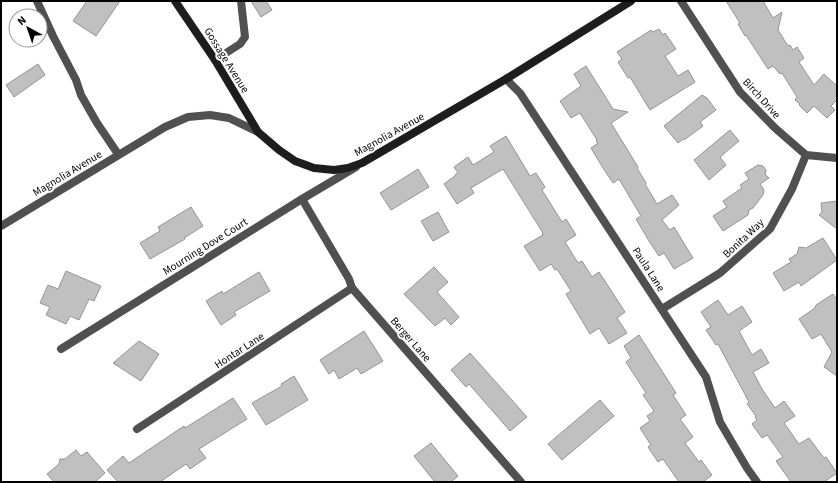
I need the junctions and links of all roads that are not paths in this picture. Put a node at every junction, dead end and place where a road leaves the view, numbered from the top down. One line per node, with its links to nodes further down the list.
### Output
1 (37, 1): 9 (street)
2 (176, 1): 6 (street, Gossage Avenue)
3 (241, 1): 6 (street)
4 (681, 1): 10 (street, Birch Drive)
5 (630, 2): 7 (street, Magnolia Avenue)
6 (215, 60): 8 (street, Gossage Avenue)
7 (506, 79): 12 (street, Magnolia Avenue); 16 (street, Paula Lane)
8 (258, 132): 9 (street, Magnolia Avenue); 12 (street, Magnolia Avenue)
9 (118, 154): 14 (street, Magnolia Avenue)
10 (806, 155): 11 (street); 16 (street, Bonita Way)
11 (837, 158)
12 (362, 163): 13 (street, Mourning Dove Court)
13 (302, 199): 15 (street, Berger Lane); 17 (street, Mourning Dove Court)
14 (1, 226)
15 (352, 288): 18 (street, Hontar Lane); 19 (street, Berger Lane)
16 (662, 309): 20 (street, Paula Lane)
17 (61, 349)
18 (137, 429)
19 (521, 482)
20 (756, 482)

